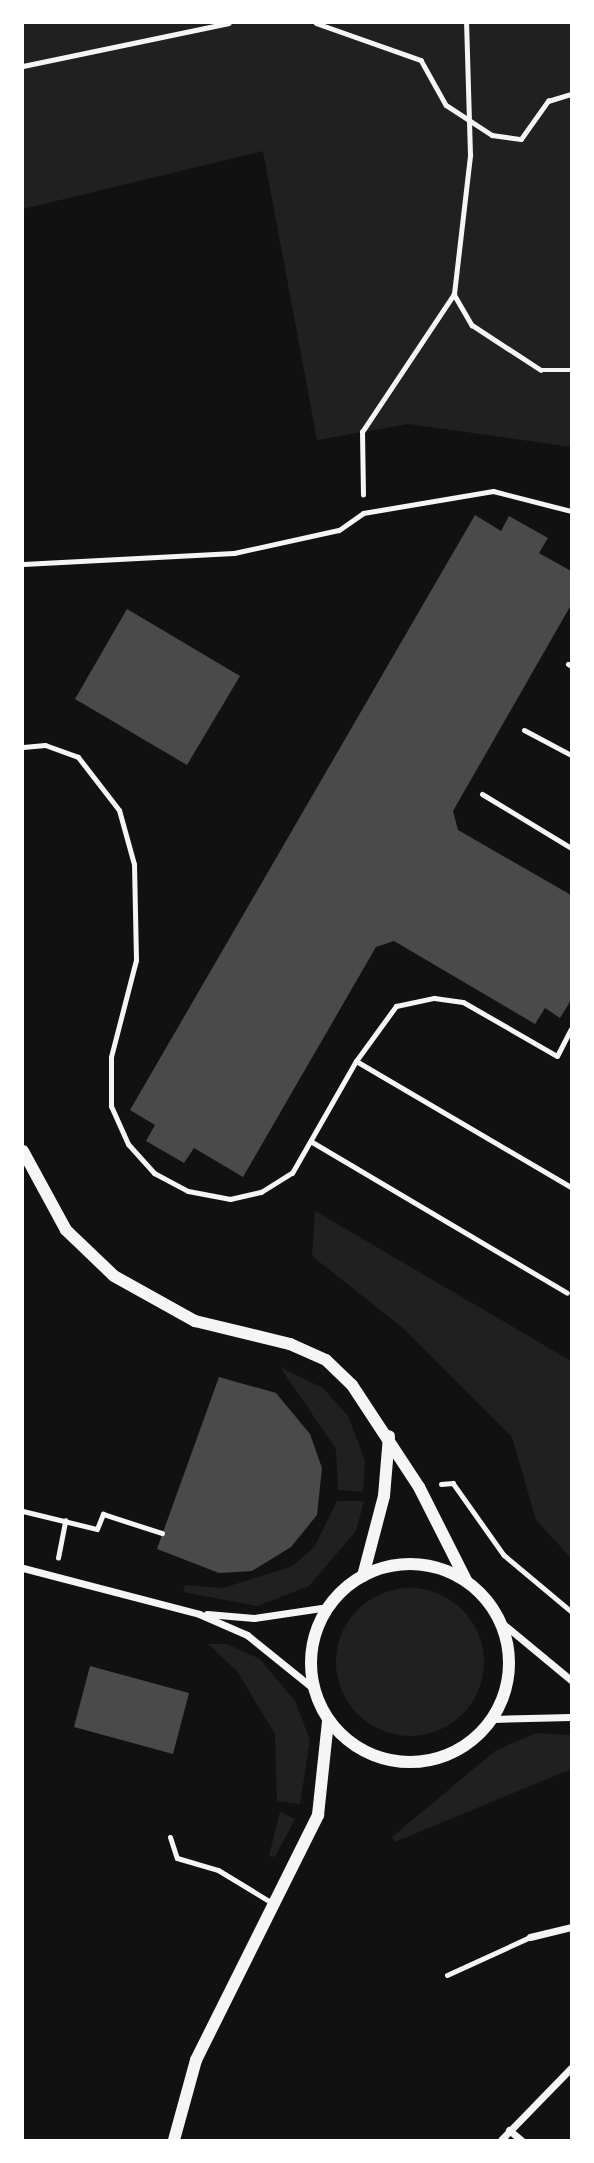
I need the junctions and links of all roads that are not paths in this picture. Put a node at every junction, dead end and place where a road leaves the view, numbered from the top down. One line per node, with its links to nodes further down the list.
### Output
1 (571, 511): 2 (lane)
2 (23, 564)
3 (524, 730): 5 (lane)
4 (23, 747): 10 (lane)
5 (571, 755)
6 (482, 794): 7 (lane)
7 (571, 848)
8 (571, 1029): 9 (lane)
9 (356, 1060): 10 (lane); 12 (lane)
10 (312, 1142): 13 (lane)
11 (23, 1151): 14 (street)
12 (571, 1187)
13 (567, 1293)
14 (388, 1436): 16 (street); 17 (street)
15 (23, 1568): 19 (street)
16 (363, 1576): 17 (street); 18 (street)
17 (467, 1582): 20 (street)
18 (328, 1607): 19 (street); 22 (street)
19 (199, 1614): 22 (street)
20 (502, 1623): 21 (street); 24 (street)
21 (571, 1680)
22 (314, 1689): 25 (street)
23 (571, 1717): 24 (street)
24 (493, 1719): 25 (street)
25 (328, 1721): 27 (street)
26 (170, 1837): 27 (lane)
27 (276, 1906): 33 (street)
28 (571, 1927): 29 (street)
29 (530, 1937): 30 (lane)
30 (447, 1975)
31 (571, 2068): 32 (street)
32 (509, 2130): 34 (street); 35 (street)
33 (174, 2140)
34 (501, 2140)
35 (522, 2140)

